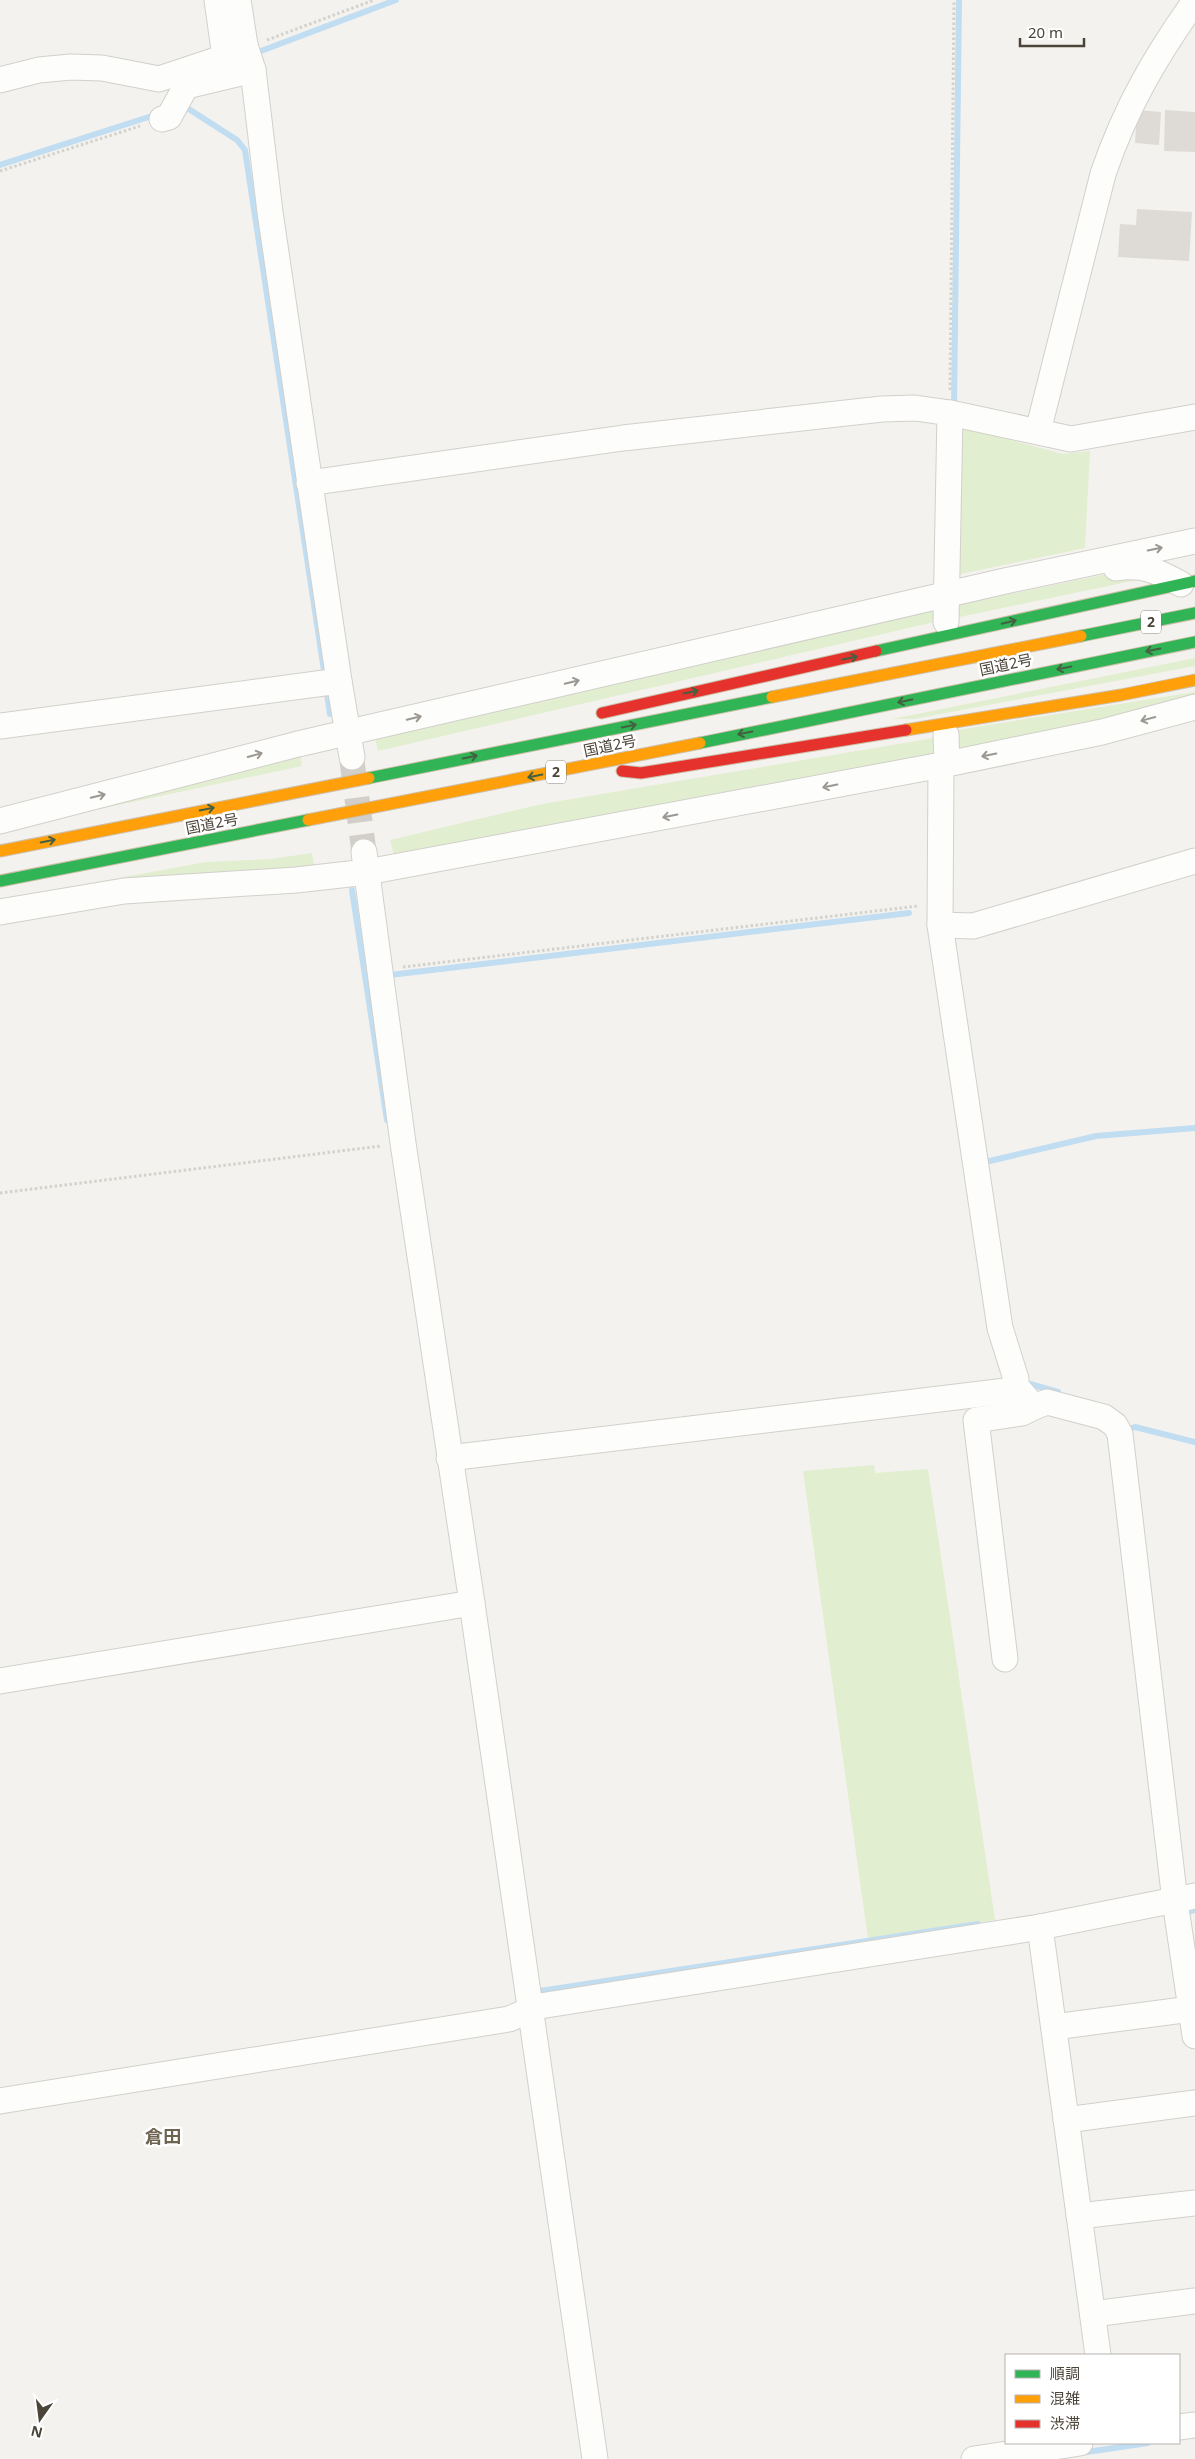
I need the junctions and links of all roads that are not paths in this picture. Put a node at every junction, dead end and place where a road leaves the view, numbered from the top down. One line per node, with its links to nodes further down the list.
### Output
1 (217, 0): 4 (street)
2 (238, 0): 4 (street)
3 (1195, 1): 9 (street)
4 (241, 53): 5 (street); 6 (street); 10 (street)
5 (0, 80)
6 (172, 107)
7 (950, 413): 9 (street); 10 (street); 14 (street)
8 (1195, 416): 9 (street)
9 (1038, 431)
10 (309, 483): 19 (street)
11 (1195, 541): 12 (street, one-way to 11)
12 (1005, 582): 13 (street); 14 (street)
13 (1188, 583): 21 (highway, one-way to 13)
14 (945, 596): 16 (street); 23 (street, one-way to 14)
15 (1195, 613): 29 (highway, 国道2号 / 2, one-way to 15)
16 (946, 622)
17 (1195, 642): 28 (highway, 国道2号 / 2, one-way to 28)
18 (1195, 680): 28 (highway)
19 (331, 682): 22 (street); 23 (street)
20 (1195, 707): 27 (street, one-way to 27)
21 (590, 716)
22 (0, 726)
23 (347, 733): 26 (street); 30 (street, one-way to 23)
24 (946, 735): 27 (street)
25 (493, 741): 29 (highway)
26 (352, 757)
27 (944, 764): 33 (street, one-way to 33); 36 (street)
28 (584, 766): 34 (highway, 国道2号 / 2, one-way to 34)
29 (270, 797): 31 (highway, 国道2号 / 2, one-way to 29)
30 (0, 821)
31 (0, 851)
32 (1195, 861): 36 (street)
33 (366, 862): 35 (street); 38 (street)
34 (0, 881)
35 (0, 912)
36 (939, 915): 37 (street)
37 (1024, 1394): 38 (street); 40 (street); 42 (street)
38 (450, 1458): 39 (street)
39 (464, 1604): 41 (street); 45 (street)
40 (1005, 1659)
41 (0, 1680)
42 (1185, 1898): 43 (street); 44 (street)
43 (1040, 1927): 45 (street); 46 (street)
44 (1191, 2009): 46 (street); 47 (street)
45 (522, 2013): 48 (street); 59 (street)
46 (1054, 2027): 50 (street)
47 (1195, 2036)
48 (0, 2101)
49 (1195, 2103): 50 (street)
50 (1066, 2120): 52 (street)
51 (1195, 2203): 52 (street)
52 (1079, 2216): 54 (street)
53 (1195, 2301): 54 (street)
54 (1093, 2314): 55 (street)
55 (1098, 2354)
56 (1195, 2425): 57 (street)
57 (1180, 2428)
58 (1073, 2444): 60 (street)
59 (595, 2459)
60 (974, 2459)

